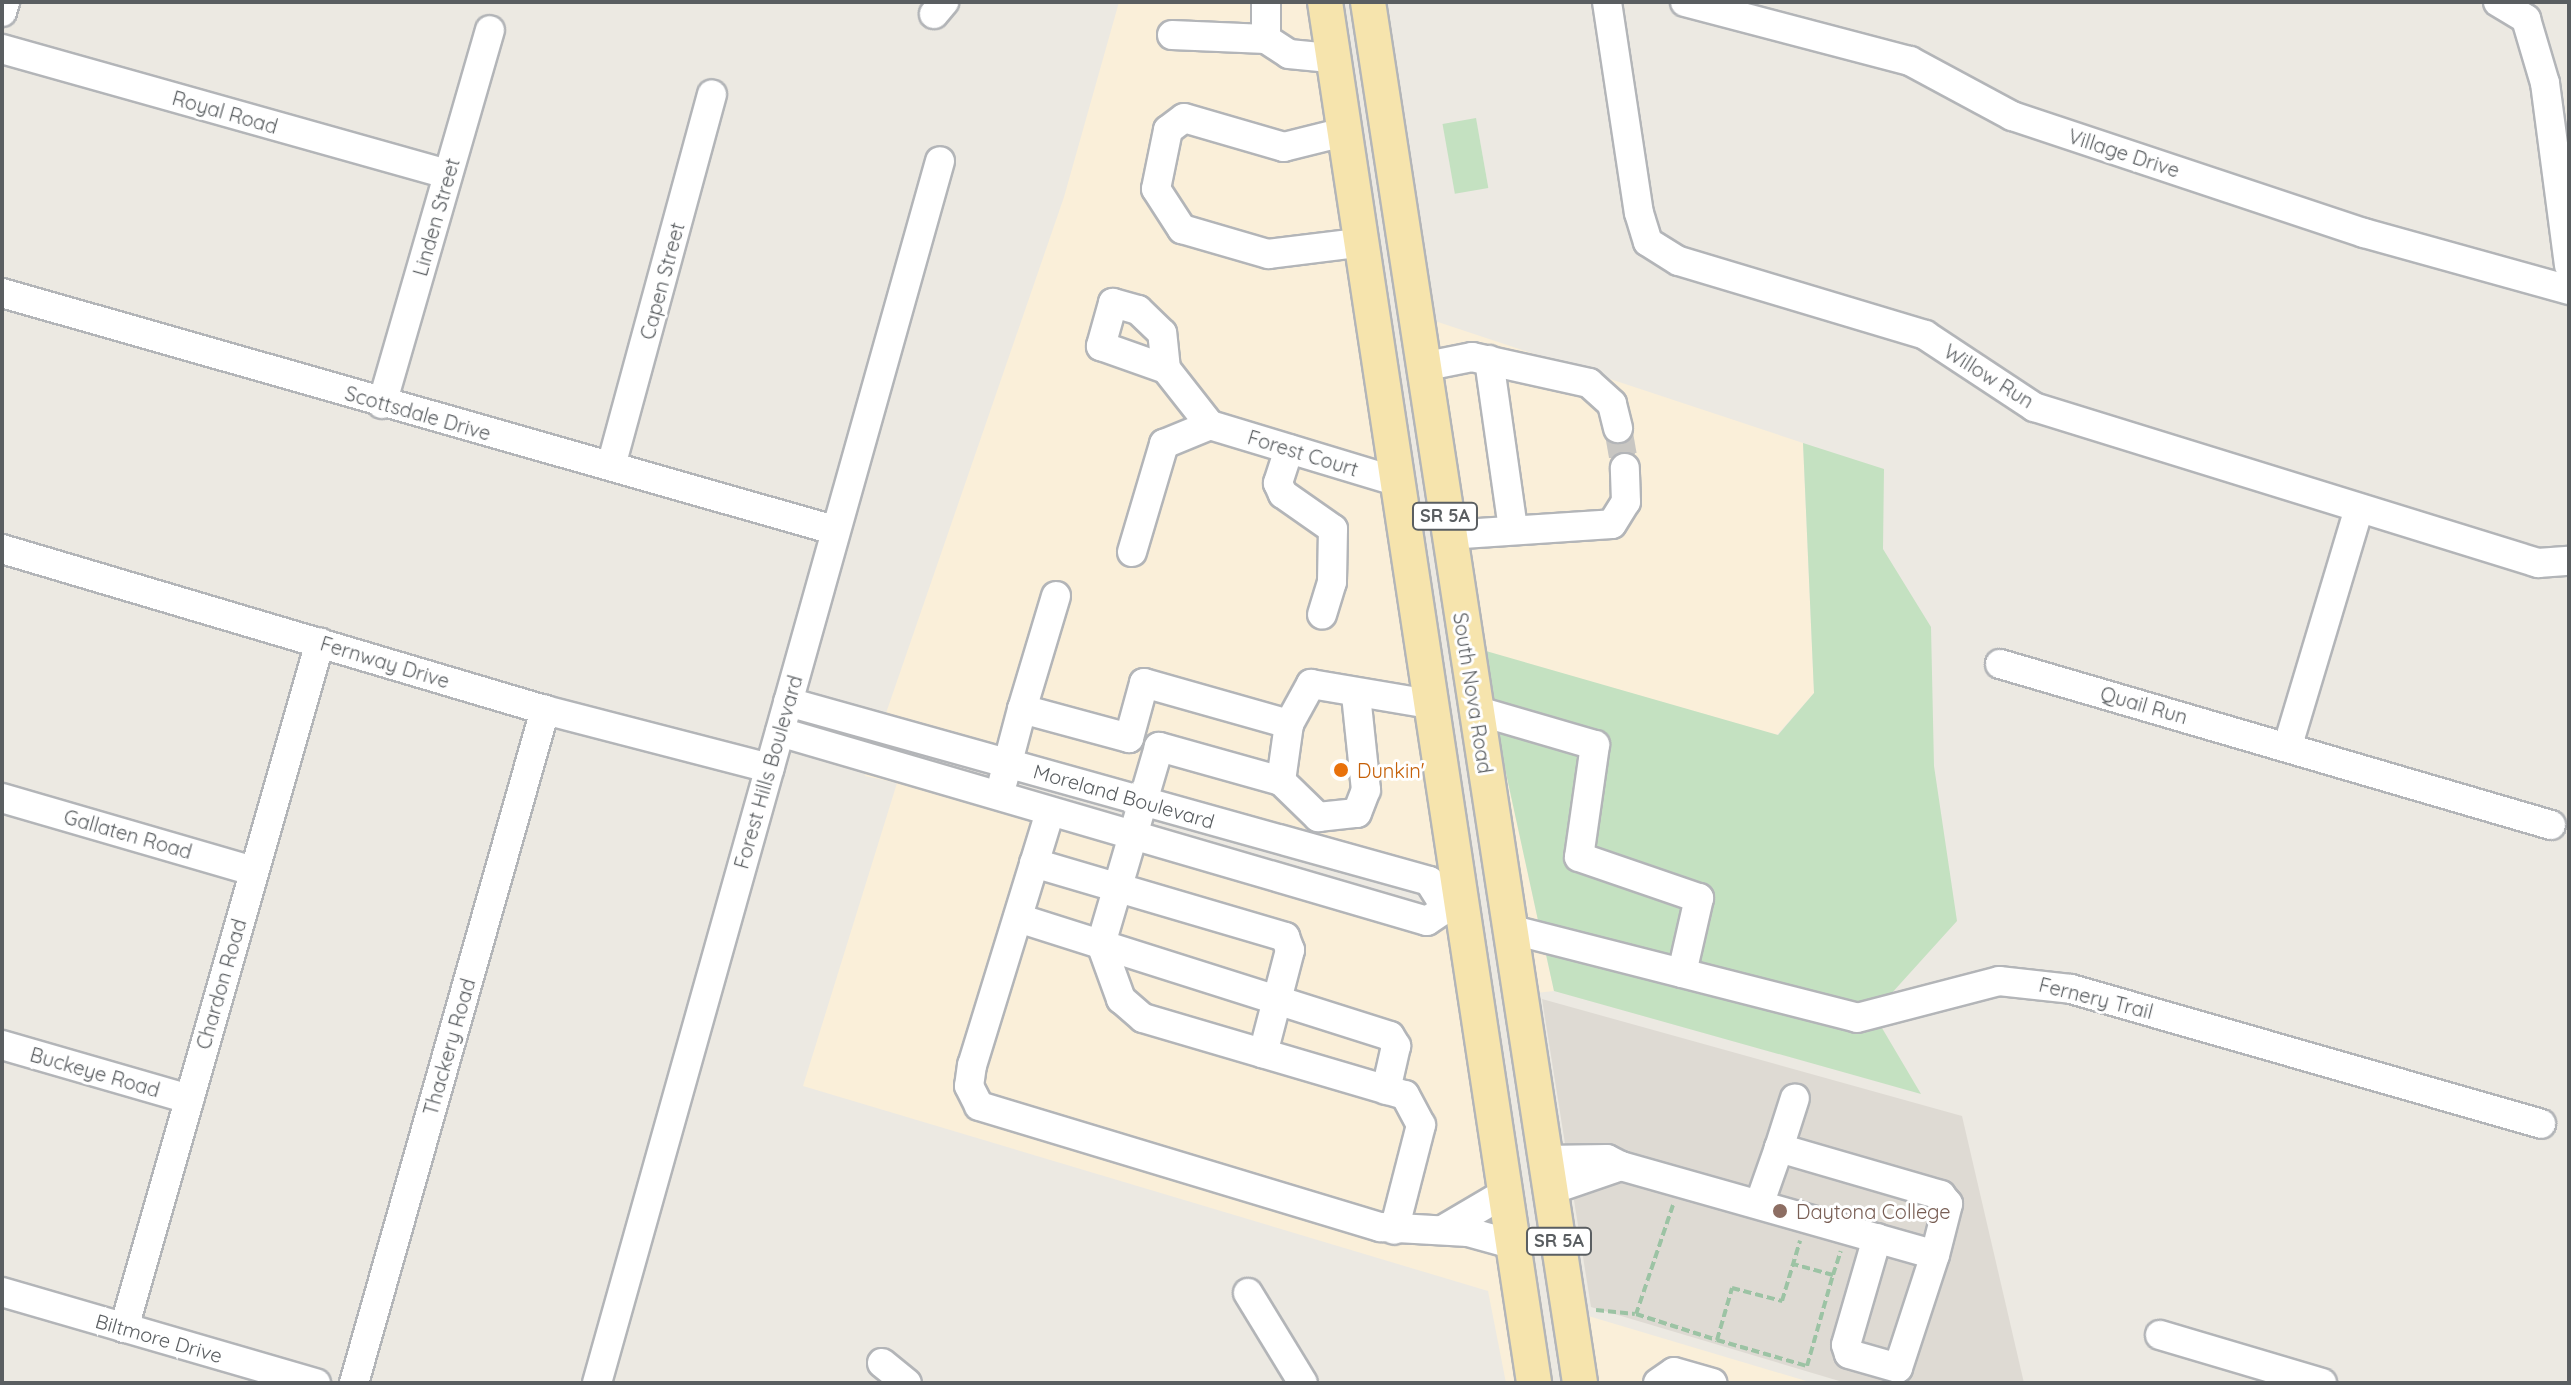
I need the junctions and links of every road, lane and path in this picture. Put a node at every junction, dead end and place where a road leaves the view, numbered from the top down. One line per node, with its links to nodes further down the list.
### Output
1 (5, 2): 8 (street)
2 (1266, 2): 11 (street)
3 (1325, 2): 13 (main road, SR 5A)
4 (1368, 2): 23 (main road, South Nova Road / SR 5A)
5 (1607, 2): 32 (street, Willow Run)
6 (1685, 2): 20 (street, Village Drive)
7 (2498, 2): 19 (street)
8 (2, 12)
9 (490, 30): 17 (street, Linden Street)
10 (1172, 35): 11 (street)
11 (1266, 39): 13 (street)
12 (2, 49): 17 (street, Royal Road)
13 (1330, 58): 15 (main road, SR 5A)
14 (712, 95): 29 (street, Capen Street)
15 (1340, 133): 18 (main road, SR 5A); 18 (street)
16 (940, 161): 34 (street, Forest Hills Boulevard)
17 (448, 174): 25 (street, Linden Street)
18 (1358, 243): 31 (main road, SR 5A)
19 (2569, 265)
20 (2569, 290)
21 (2, 293): 25 (street, Scottsdale Drive)
22 (1489, 360): 23 (street); 27 (street); 33 (street)
23 (1422, 367): 35 (main road, South Nova Road / SR 5A)
24 (1166, 369): 26 (street)
25 (382, 404): 29 (street, Scottsdale Drive)
26 (1210, 425): 28 (street, Forest Court); 37 (street)
27 (1618, 428)
28 (1289, 449): 31 (street, Forest Court); 40 (street)
29 (611, 466): 34 (street, Scottsdale Drive)
30 (1625, 468): 33 (street)
31 (1396, 481): 35 (main road); 45 (main road, SR 5A)
32 (2359, 508): 38 (street, Willow Run); 52 (street)
33 (1513, 529): 35 (street)
34 (834, 530): 44 (street, Forest Hills Boulevard)
35 (1448, 535): 48 (main road, South Nova Road / SR 5A)
36 (2, 549): 41 (street, Fernway Drive)
37 (1132, 552)
38 (2569, 561)
39 (1056, 596): 46 (street)
40 (1322, 615)
41 (320, 642): 47 (street, Fernway Drive); 65 (street, Chardon Road)
42 (2000, 664): 52 (street, Quail Run)
43 (1356, 695): 45 (street); 49 (street); 56 (street)
44 (788, 702): 50 (street, Forest Hills Boulevard); 54 (street, Moreland Boulevard)
45 (1429, 704): 63 (main road, SR 5A)
46 (1022, 709): 51 (street); 54 (street)
47 (545, 710): 55 (street, Fernway Drive); 103 (street, Thackery Road)
48 (1475, 710): 69 (main road, South Nova Road / SR 5A); 71 (street)
49 (1289, 724): 51 (street); 56 (street)
50 (780, 732): 55 (street, Forest Hills Boulevard); 57 (street, Moreland Boulevard)
51 (1129, 738): 53 (street)
52 (2288, 745): 61 (street, Quail Run)
53 (1159, 747): 56 (street); 59 (street)
54 (1008, 762): 57 (street); 59 (street, Moreland Boulevard)
55 (770, 768): 104 (street, Forest Hills Boulevard)
56 (1281, 781)
57 (999, 797): 60 (street, Moreland Boulevard)
58 (2, 798): 65 (street, Gallaten Road)
59 (1142, 801): 62 (street); 67 (street, Moreland Boulevard)
60 (1050, 812): 62 (street, Moreland Boulevard); 64 (street)
61 (2551, 825)
62 (1130, 836): 66 (street); 67 (street, Moreland Boulevard)
63 (1451, 846): 67 (main road, SR 5A); 69 (main road)
64 (1034, 863): 66 (street); 68 (street)
65 (253, 871): 78 (street, Chardon Road)
66 (1117, 885): 70 (street); 73 (street)
67 (1454, 911): 72 (main road); 82 (main road, SR 5A)
68 (1018, 918): 70 (street); 85 (street)
69 (1509, 929): 71 (street, Fernery Trail); 72 (main road, South Nova Road / SR 5A)
70 (1101, 944): 73 (street); 75 (street)
71 (1682, 973): 79 (street, Fernery Trail)
72 (1517, 984): 81 (main road, South Nova Road / SR 5A)
73 (1277, 1002): 75 (street); 76 (street)
74 (2, 1045): 78 (street, Buckeye Road)
75 (1263, 1054): 76 (street)
76 (1386, 1090): 85 (street)
77 (1795, 1098): 80 (street)
78 (189, 1099): 98 (street, Chardon Road)
79 (2541, 1124)
80 (1779, 1148): 83 (street); 91 (street)
81 (1548, 1175): 83 (street); 108 (main road, South Nova Road / SR 5A)
82 (1505, 1193): 86 (street); 89 (main road, SR 5A)
83 (1760, 1202): 88 (street)
84 (1679, 1204): 97 (path)
85 (1394, 1230): 86 (street)
86 (1443, 1230): 89 (street)
87 (1804, 1231): 92 (path)
88 (1877, 1238): 91 (street); 91 (street)
89 (1512, 1244): 107 (main road, SR 5A)
90 (1841, 1250): 93 (path)
91 (1935, 1255)
92 (1793, 1264): 93 (path); 100 (path)
93 (1833, 1275): 100 (path)
94 (2, 1292): 98 (street, Biltmore Drive)
95 (1248, 1293): 106 (street)
96 (1589, 1309): 97 (path)
97 (1636, 1314): 100 (path)
98 (124, 1328): 102 (street, Biltmore Drive)
99 (2160, 1335): 111 (street)
100 (1717, 1340)
101 (882, 1363): 105 (street)
102 (316, 1383)
103 (354, 1383)
104 (597, 1383)
105 (907, 1383)
106 (1303, 1383)
107 (1534, 1383)
108 (1580, 1383)
109 (1658, 1383): 110 (street)
110 (1712, 1383)
111 (2322, 1383)

